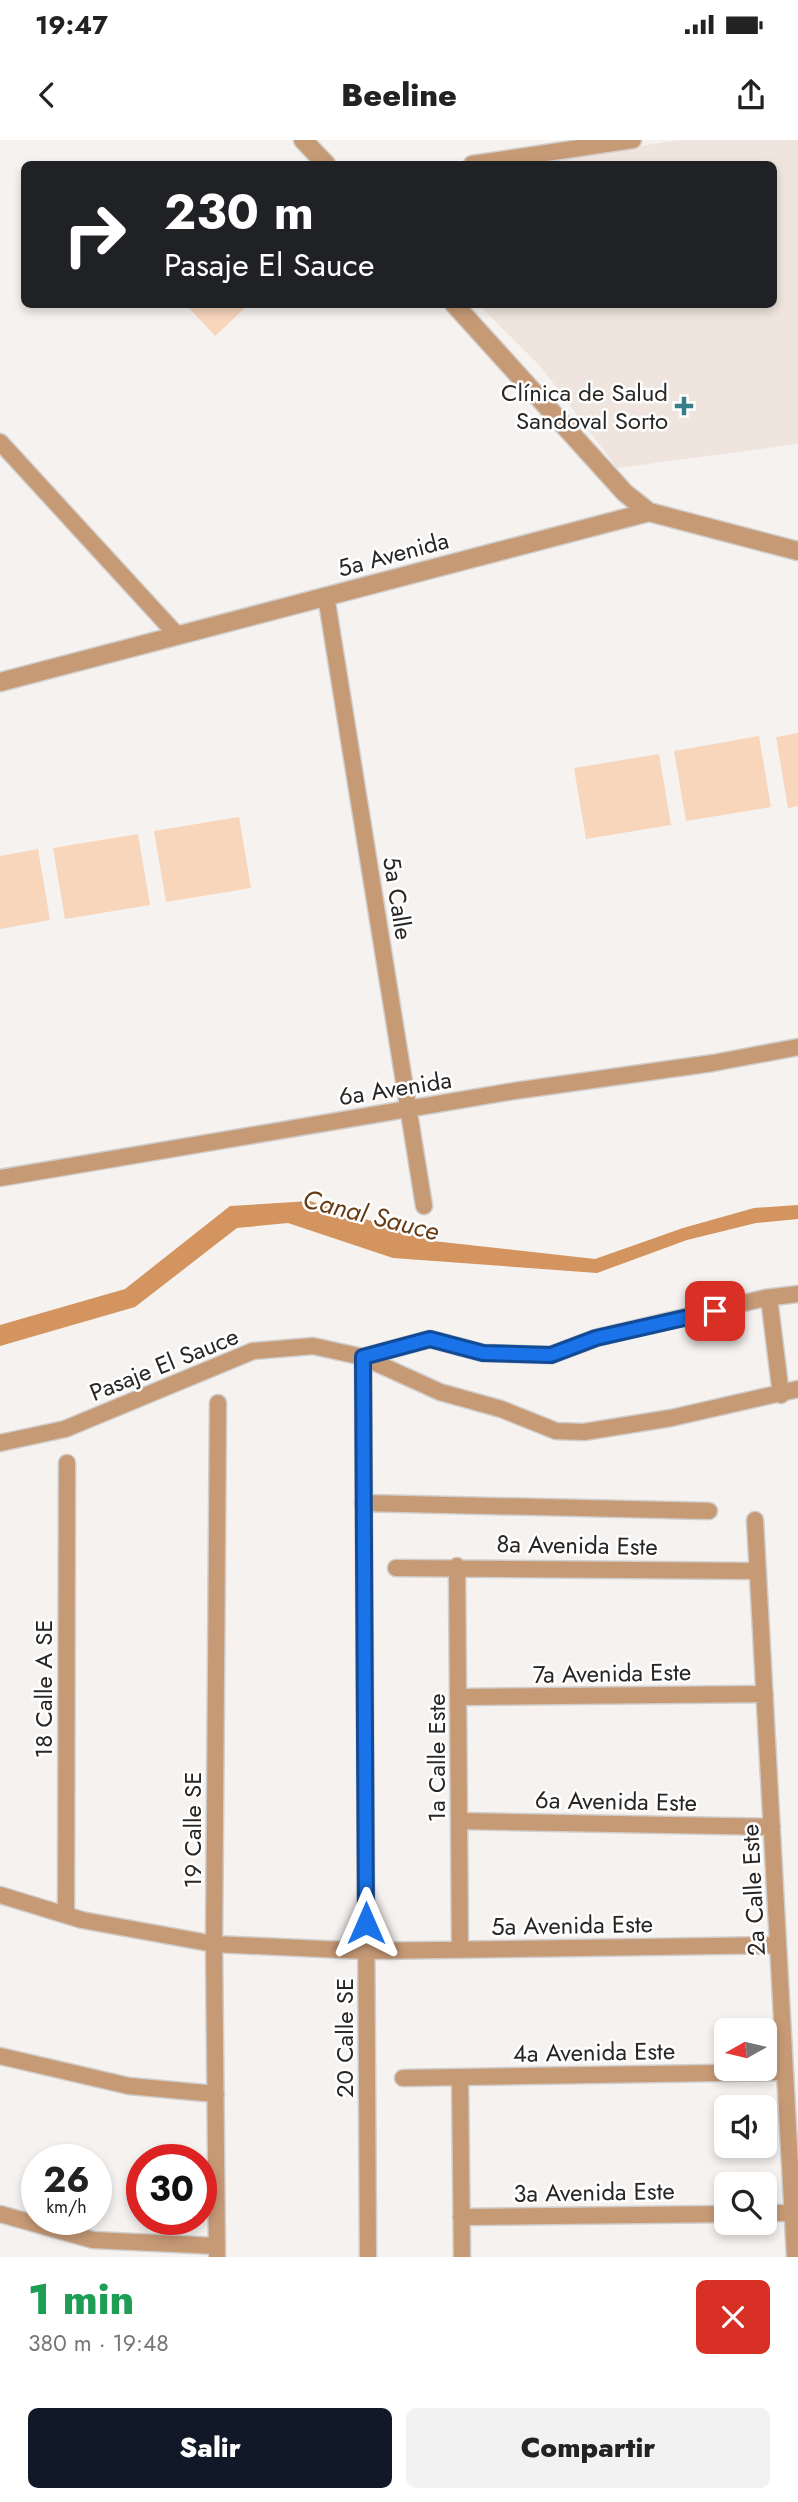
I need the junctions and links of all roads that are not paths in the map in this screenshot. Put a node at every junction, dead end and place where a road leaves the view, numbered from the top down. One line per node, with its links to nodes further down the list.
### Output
1 (303, 140): 3 (street)
2 (633, 140): 4 (street)
3 (323, 161)
4 (492, 161)
5 (458, 308): 7 (street)
6 (0, 442): 10 (street)
7 (649, 512): 8 (street, 5a Avenida); 9 (street, 5a Avenida)
8 (798, 551)
9 (326, 596): 10 (street, 5a Avenida); 13 (street, 5a Calle)
10 (177, 635): 11 (street, 5a Avenida)
11 (0, 682)
12 (798, 1047): 13 (street, 6a Avenida)
13 (409, 1110): 14 (street, 6a Avenida); 15 (street, 5a Calle)
14 (0, 1178)
15 (424, 1206)
16 (798, 1294): 17 (street, Pasaje El Sauce)
17 (769, 1298): 18 (street, Pasaje El Sauce); 20 (street)
18 (363, 1357): 20 (street); 22 (street, Pasaje El Sauce); 24 (street, 20 Calle SE)
19 (798, 1390): 20 (street)
20 (781, 1395)
21 (218, 1404): 36 (street, 19 Calle SE)
22 (0, 1443)
23 (67, 1463): 35 (street, 18 Calle A SE)
24 (363, 1503): 25 (street); 39 (street, 20 Calle SE)
25 (709, 1511)
26 (755, 1520): 29 (street, 2a Calle Este)
27 (457, 1566): 28 (street, 8a Avenida Este); 29 (street, 8a Avenida Este); 31 (street, 1a Calle Este)
28 (396, 1568)
29 (758, 1571): 30 (street, 2a Calle Este)
30 (765, 1694): 31 (street, 7a Avenida Este); 33 (street, 2a Calle Este)
31 (459, 1697): 32 (street, 1a Calle Este)
32 (459, 1821): 33 (street, 6a Avenida Este); 38 (street, 1a Calle Este)
33 (772, 1827): 37 (street, 2a Calle Este)
34 (0, 1895): 35 (street, 5a Avenida Este)
35 (66, 1915): 36 (street, 5a Avenida Este)
36 (214, 1944): 39 (street, 5a Avenida Este); 44 (street, 19 Calle SE)
37 (778, 1945): 38 (street, 5a Avenida Este); 41 (street, 2a Calle Este)
38 (460, 1949): 39 (street, 5a Avenida Este)
39 (366, 1951): 51 (street, 20 Calle SE)
40 (0, 2056): 44 (street)
41 (785, 2072): 43 (street, 4a Avenida Este); 46 (street, 2a Calle Este)
42 (403, 2078): 43 (street, 4a Avenida Este)
43 (460, 2078): 49 (street)
44 (216, 2095): 50 (street, 19 Calle SE)
45 (777, 2213): 46 (street)
46 (793, 2213): 53 (street, 2a Calle Este)
47 (0, 2214): 50 (street)
48 (714, 2214): 49 (street, 3a Avenida Este)
49 (461, 2217): 52 (street)
50 (217, 2252)
51 (368, 2257)
52 (462, 2257)
53 (795, 2257)

